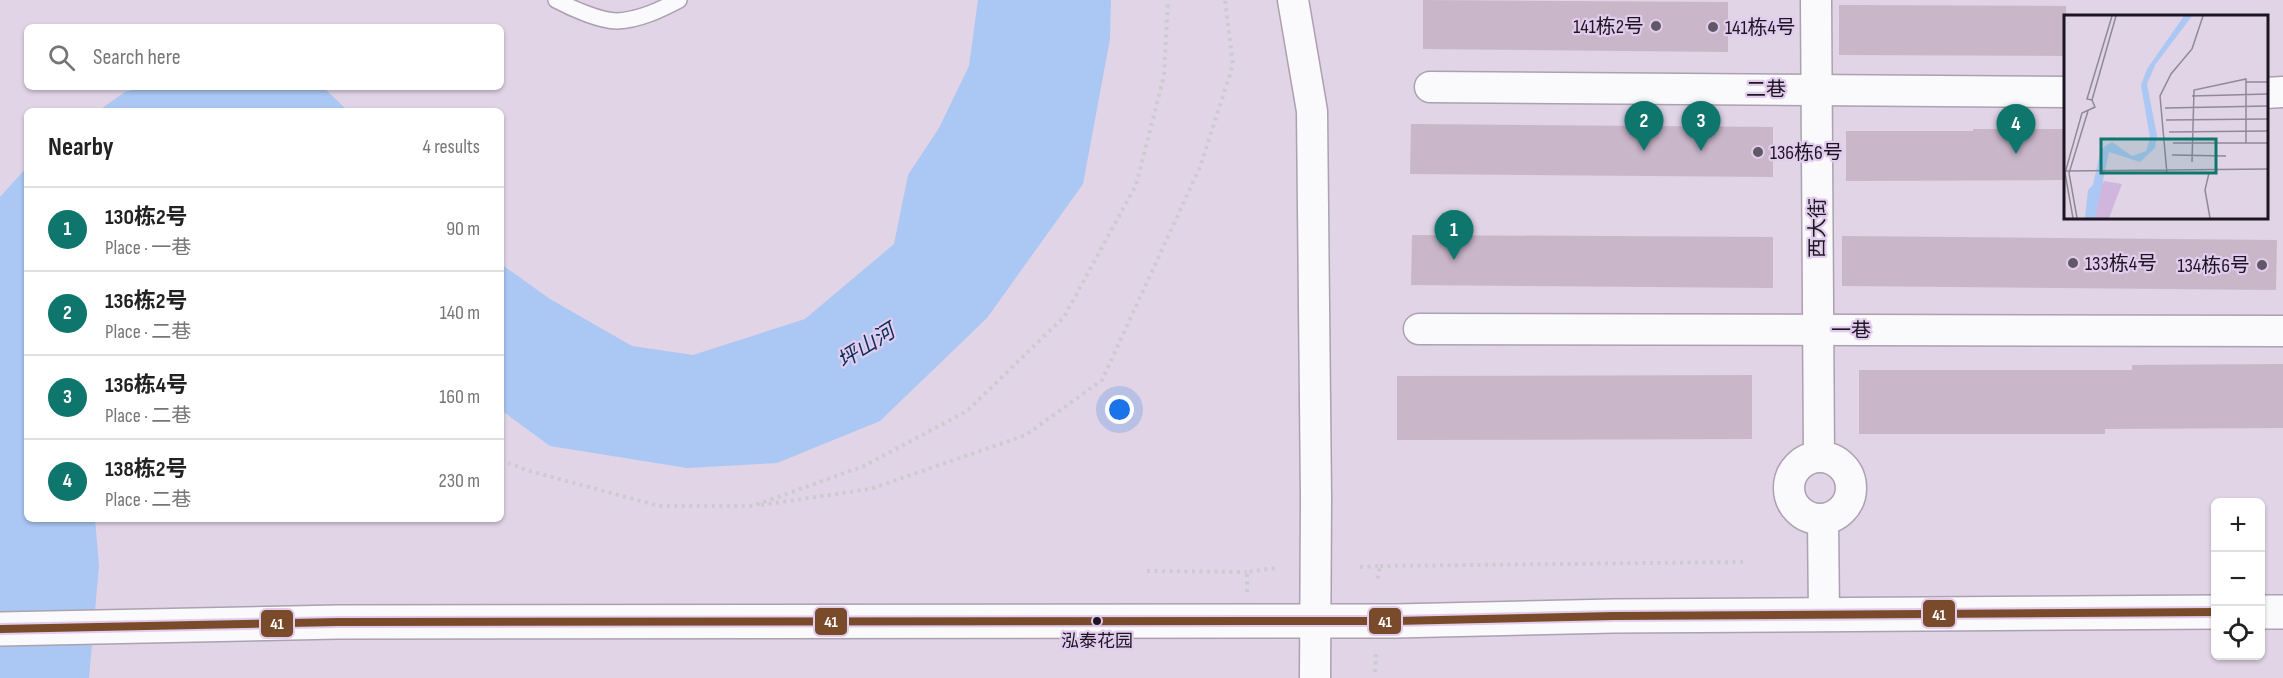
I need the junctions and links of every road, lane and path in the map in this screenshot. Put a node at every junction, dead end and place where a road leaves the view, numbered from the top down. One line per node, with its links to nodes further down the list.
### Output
1 (556, 0): 2 (lane)
2 (679, 0)
3 (1168, 0): 17 (path)
4 (1226, 0): 17 (path)
5 (1293, 0): 31 (street)
6 (1816, 0): 8 (street, 西大街)
7 (1430, 87): 8 (street, 二巷)
8 (1816, 90): 9 (street, 二巷); 13 (street, 西大街)
9 (2064, 92)
10 (2283, 92): 11 (street)
11 (2268, 93)
12 (1419, 329): 13 (street, 一巷)
13 (1818, 330): 14 (street, 一巷); 15 (street, 西大街)
14 (2283, 331)
15 (1819, 456): 18 (street); 18 (street)
16 (504, 461): 17 (path)
17 (753, 507)
18 (1823, 519): 30 (street)
19 (1744, 562): 20 (path)
20 (1380, 566): 21 (path); 25 (path)
21 (1360, 567)
22 (1275, 568): 24 (path)
23 (1146, 571): 24 (path)
24 (1247, 572): 26 (path)
25 (1377, 581)
26 (1247, 596)
27 (2211, 612): 30 (main road)
28 (2265, 612): 29 (main road)
29 (2283, 612)
30 (1824, 615): 31 (main road)
31 (1316, 621): 32 (main road); 35 (street)
32 (0, 629)
33 (1376, 653): 34 (path)
34 (1375, 672)
35 (1316, 678)

